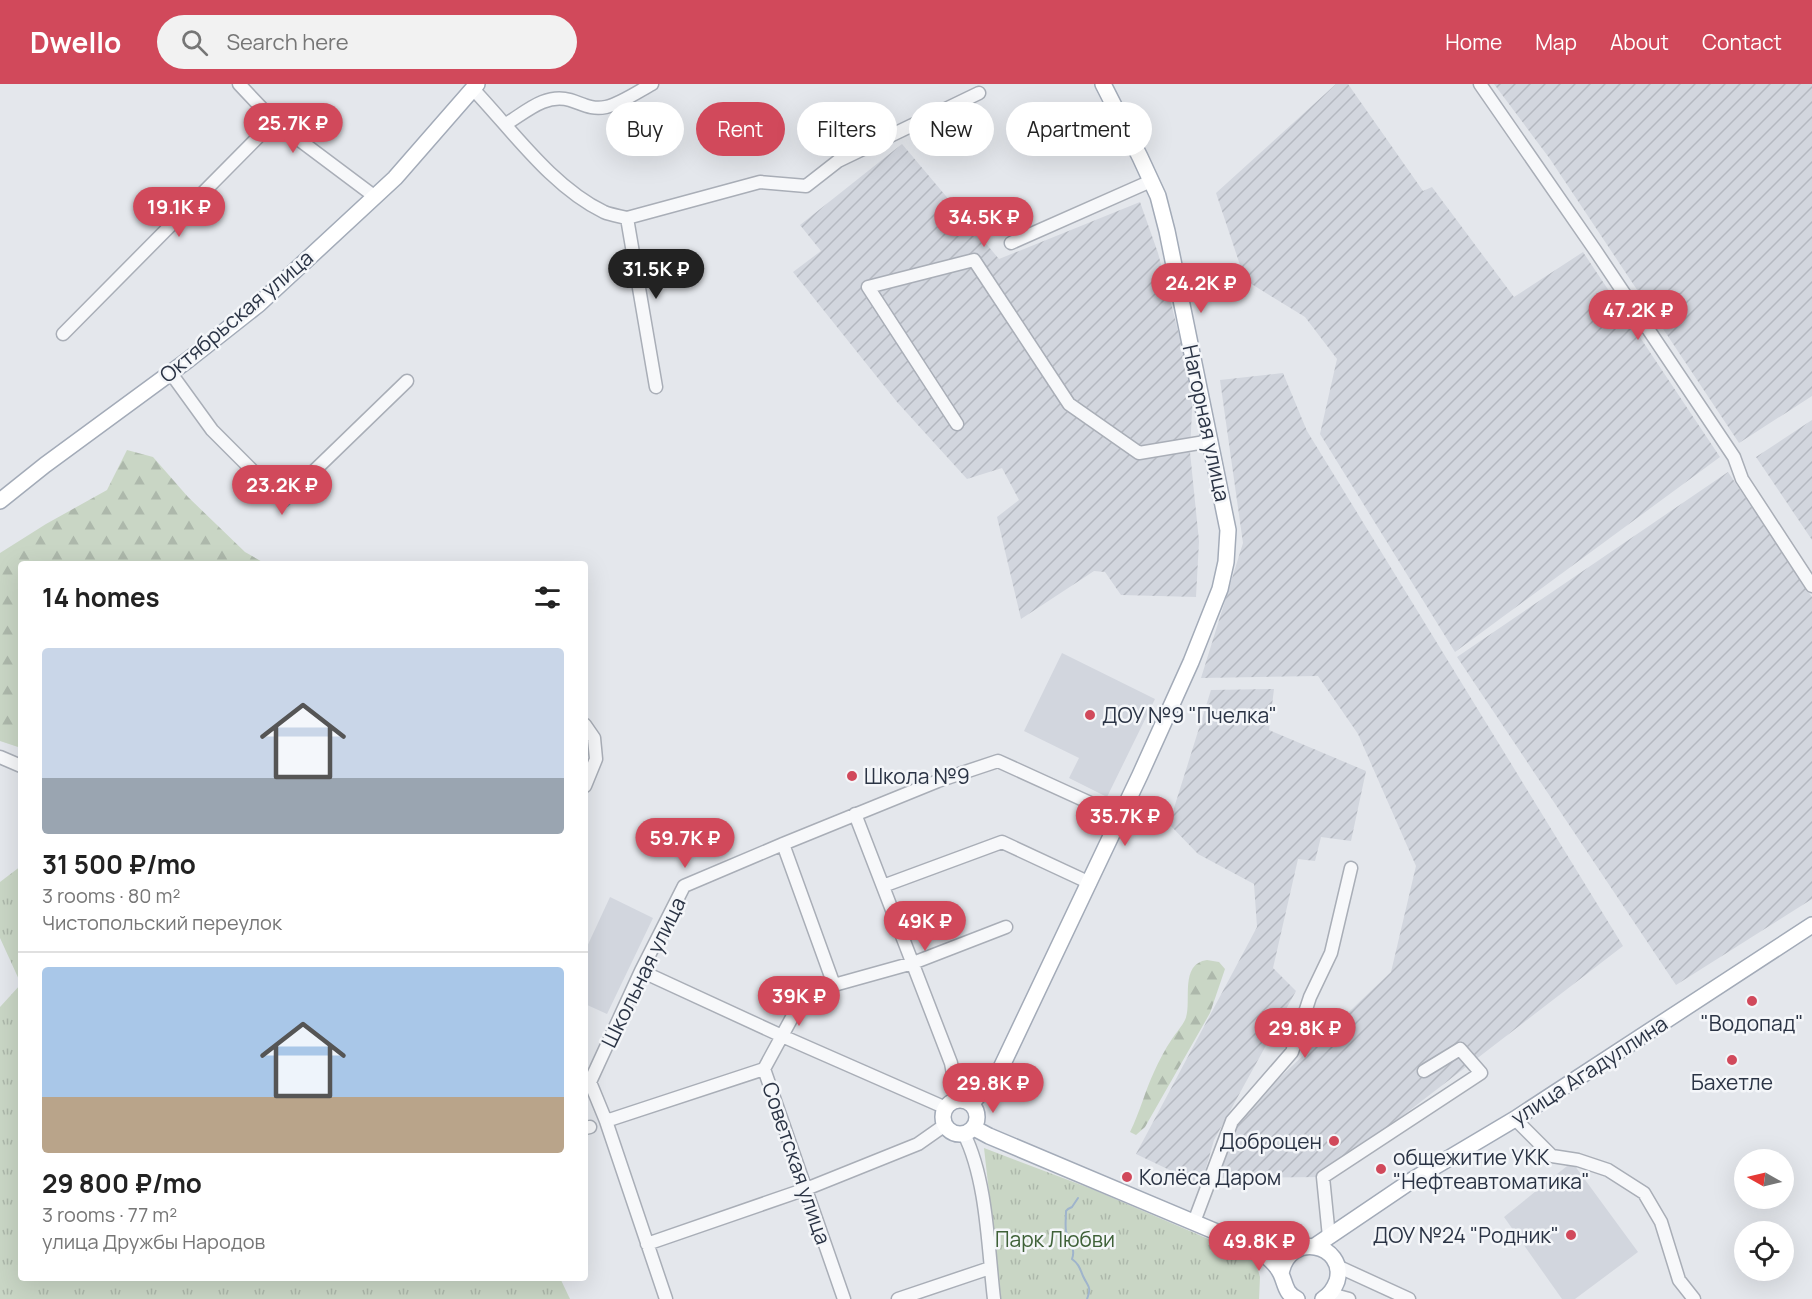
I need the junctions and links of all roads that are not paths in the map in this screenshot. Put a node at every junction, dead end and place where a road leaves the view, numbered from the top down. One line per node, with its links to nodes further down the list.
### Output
1 (239, 84): 7 (street)
2 (652, 84): 8 (street)
3 (1103, 84): 9 (main road, Нагорная улица)
4 (1480, 84): 20 (street)
5 (475, 86): 8 (street); 10 (main road, Октябрьская улица)
6 (979, 93): 11 (street)
7 (274, 121): 10 (street); 13 (street)
8 (506, 124): 11 (street)
9 (1151, 181): 12 (street); 18 (main road, Нагорная улица)
10 (374, 196): 14 (main road, Октябрьская улица)
11 (627, 218): 16 (street)
12 (1011, 243)
13 (63, 334)
14 (170, 372): 15 (street); 19 (main road, Октябрьская улица)
15 (407, 381)
16 (656, 387)
17 (957, 424): 18 (street)
18 (1210, 441): 26 (main road, Нагорная улица)
19 (0, 501)
20 (1812, 586)
21 (588, 729): 24 (street)
22 (0, 757): 23 (street)
23 (18, 765)
24 (588, 779)
25 (855, 814): 26 (street, Школьная улица); 27 (street, Школьная улица); 30 (street)
26 (1121, 817): 29 (main road, Нагорная улица)
27 (783, 844): 34 (street, Школьная улица); 35 (street)
28 (1351, 868): 46 (street)
29 (1090, 883): 30 (street); 39 (main road, Нагорная улица)
30 (883, 886): 33 (street)
31 (1812, 925): 40 (main road, улица Агадуллина)
32 (1006, 927): 33 (street, Советская улица)
33 (913, 963): 35 (street, Советская улица); 39 (street)
34 (642, 971): 36 (street); 41 (street, Школьная улица)
35 (834, 985): 36 (street, Советская улица)
36 (782, 1036): 37 (street, Советская улица); 39 (street)
37 (764, 1069): 41 (street); 44 (street, Советская улица)
38 (1424, 1071): 47 (street)
39 (959, 1104): 42 (main road); 43 (main road)
40 (1515, 1119): 45 (main road, улица Агадуллина); 63 (street)
41 (606, 1121): 48 (street, Школьная улица)
42 (945, 1125): 43 (main road); 44 (street)
43 (969, 1131): 46 (main road); 53 (street)
44 (806, 1189): 48 (street); 57 (street, Советская улица)
45 (1363, 1212): 47 (main road); 52 (main road)
46 (1194, 1222): 50 (main road)
47 (1329, 1237): 49 (main road)
48 (647, 1244): 56 (street, Школьная улица)
49 (1315, 1246): 51 (main road); 52 (main road)
50 (1257, 1249): 51 (main road); 54 (main road)
51 (1294, 1250): 54 (main road)
52 (1334, 1261): 55 (main road); 62 (street)
53 (990, 1268): 58 (street); 59 (street)
54 (1284, 1287): 60 (main road)
55 (1325, 1298): 61 (street)
56 (666, 1299)
57 (844, 1299)
58 (898, 1299)
59 (994, 1299)
60 (1297, 1299)
61 (1349, 1299)
62 (1409, 1299)
63 (1694, 1299)

